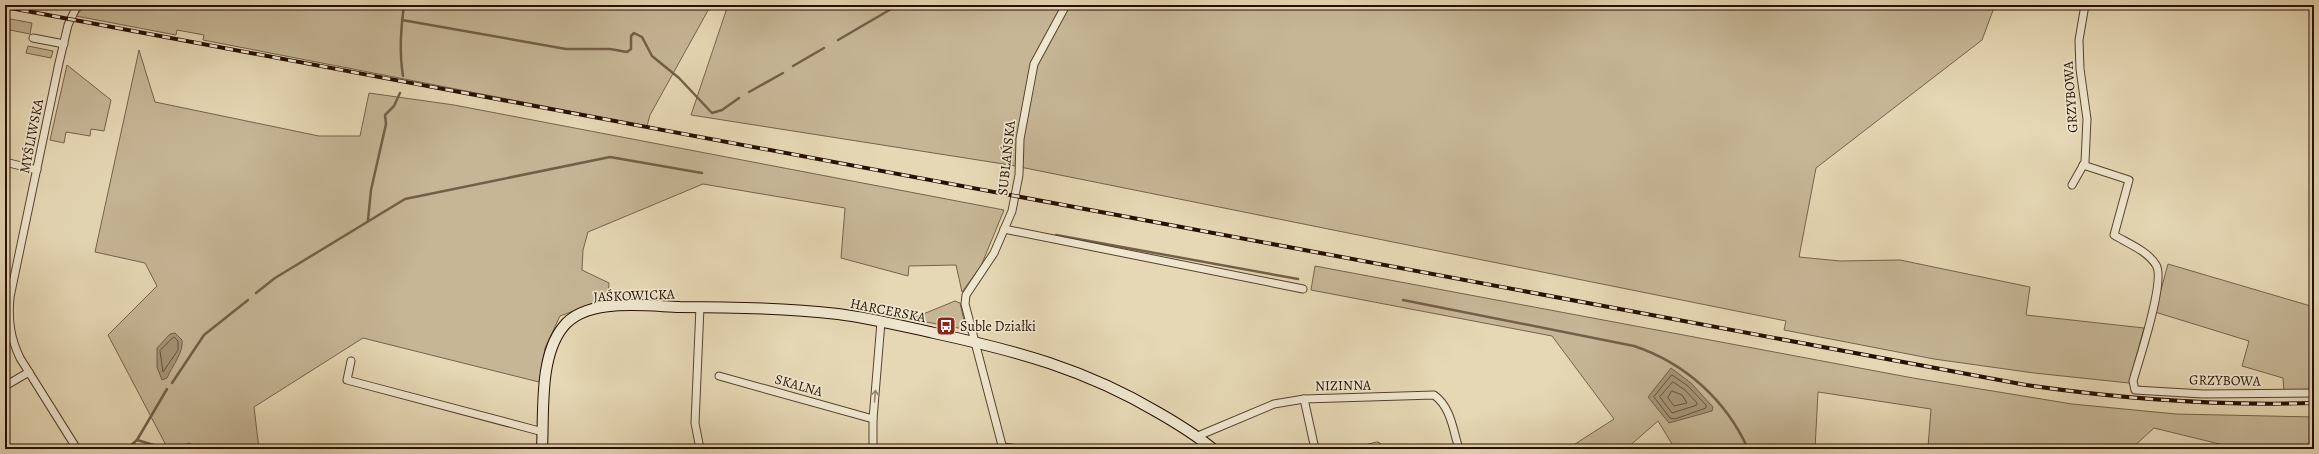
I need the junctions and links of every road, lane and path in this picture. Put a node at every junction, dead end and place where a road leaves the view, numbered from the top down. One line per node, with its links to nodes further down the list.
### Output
1 (1066, 5): 10 (street, SUBLAŃSKA)
2 (2085, 5): 7 (street, GRZYBOWA)
3 (76, 8): 5 (street, MYŚLIWSKA)
4 (33, 38): 5 (street)
5 (64, 44): 8 (street, MYŚLIWSKA)
6 (5, 162): 8 (street)
7 (2083, 165): 9 (street, GRZYBOWA); 19 (street, GRZYBOWA)
8 (38, 170): 16 (street, MYŚLIWSKA)
9 (2072, 185)
10 (1004, 229): 11 (street); 14 (street, SUBLAŃSKA)
11 (1303, 289)
12 (700, 307): 13 (street, HARCERSKA); 22 (street, JAŚKOWICKA); 28 (street)
13 (881, 322): 14 (street, HARCERSKA); 21 (street, one-way to 13)
14 (976, 343): 23 (street, HARCERSKA); 25 (street, SUBLAŃSKA)
15 (351, 361): 22 (street)
16 (29, 372): 18 (street); 26 (street, MYŚLIWSKA)
17 (719, 376): 21 (street, SKALNA)
18 (5, 386)
19 (2314, 393)
20 (1304, 399): 23 (street, NIZINNA); 34 (street); 36 (street, NIZINNA)
21 (873, 419): 29 (street)
22 (543, 432): 27 (street, JAŚKOWICKA)
23 (1198, 436): 33 (street, HARCERSKA)
24 (1377, 446): 35 (street)
25 (1003, 448): 30 (street)
26 (77, 449)
27 (542, 449)
28 (700, 449)
29 (873, 449)
30 (1021, 449)
31 (1067, 449): 32 (street)
32 (1075, 449)
33 (1213, 449)
34 (1315, 449)
35 (1365, 449)
36 (1459, 449)

